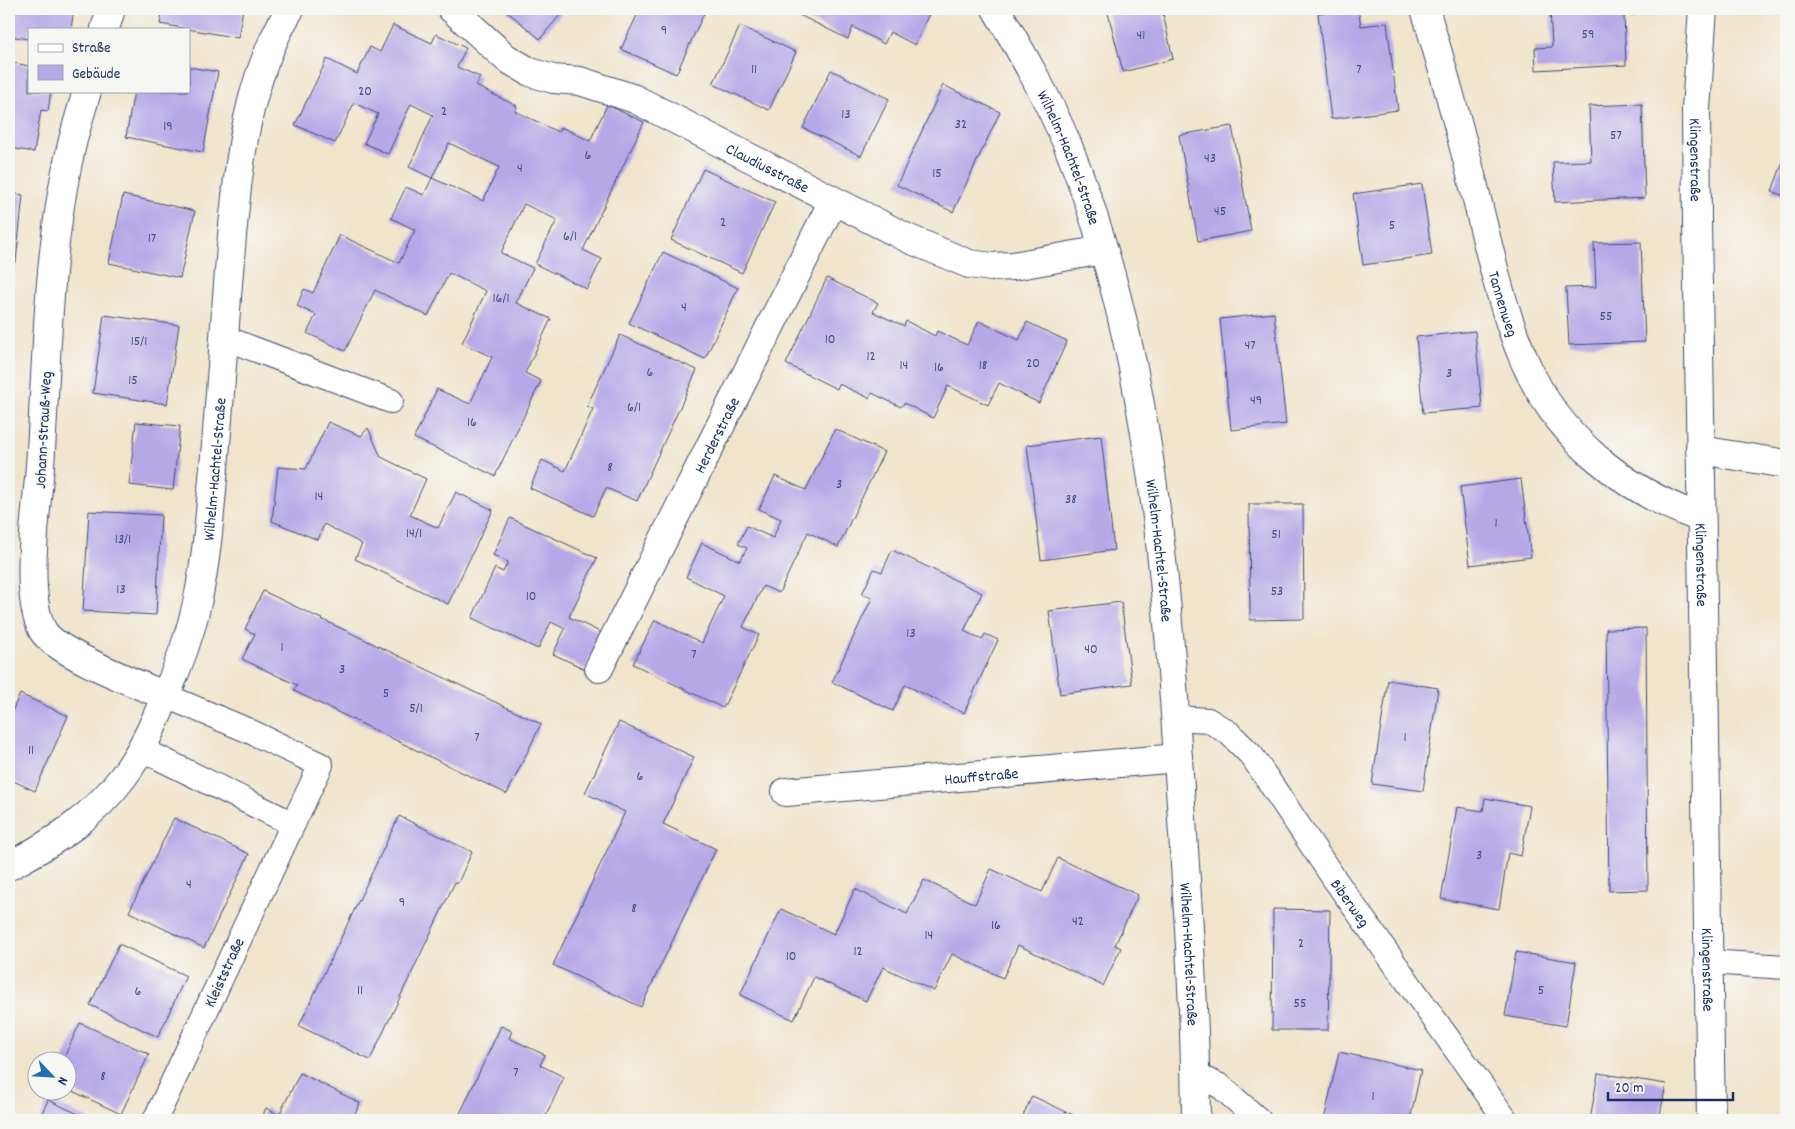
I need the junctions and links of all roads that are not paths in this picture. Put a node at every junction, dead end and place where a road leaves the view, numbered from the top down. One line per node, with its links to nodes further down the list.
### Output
1 (111, 9): 7 (street)
2 (290, 9): 11 (street, Wilhelm-Hachtel-Straße)
3 (452, 9): 9 (street, Claudiusstraße)
4 (996, 9): 10 (street, Wilhelm-Hachtel-Straße)
5 (1425, 9): 15 (street, Tannenweg)
6 (1703, 9): 13 (street, Klingenstraße)
7 (105, 28)
8 (87, 92): 17 (street, Johann-Strauß-Weg)
9 (833, 201): 10 (street, Claudiusstraße); 16 (street, Herderstraße)
10 (1103, 250): 18 (street, Wilhelm-Hachtel-Straße)
11 (225, 338): 12 (lane); 17 (street, Wilhelm-Hachtel-Straße)
12 (391, 402)
13 (1700, 450): 14 (street); 15 (street, Klingenstraße)
14 (1786, 464)
15 (1701, 518): 24 (street, Klingenstraße)
16 (600, 668)
17 (166, 696): 19 (street, Wilhelm-Hachtel-Straße); 22 (lane, Kleiststraße)
18 (1176, 718): 20 (street, Wilhelm-Hachtel-Straße); 30 (lane, Biberweg)
19 (141, 749): 22 (lane); 23 (street, Wilhelm-Hachtel-Straße)
20 (1178, 758): 21 (street, Hauffstraße); 26 (street, Wilhelm-Hachtel-Straße)
21 (786, 792)
22 (293, 824): 27 (lane, Kleiststraße)
23 (9, 866)
24 (1708, 962): 25 (lane); 31 (street, Klingenstraße)
25 (1786, 967)
26 (1195, 1075): 28 (street, Wilhelm-Hachtel-Straße); 29 (lane)
27 (155, 1120)
28 (1196, 1120)
29 (1259, 1120)
30 (1506, 1120)
31 (1711, 1120)

